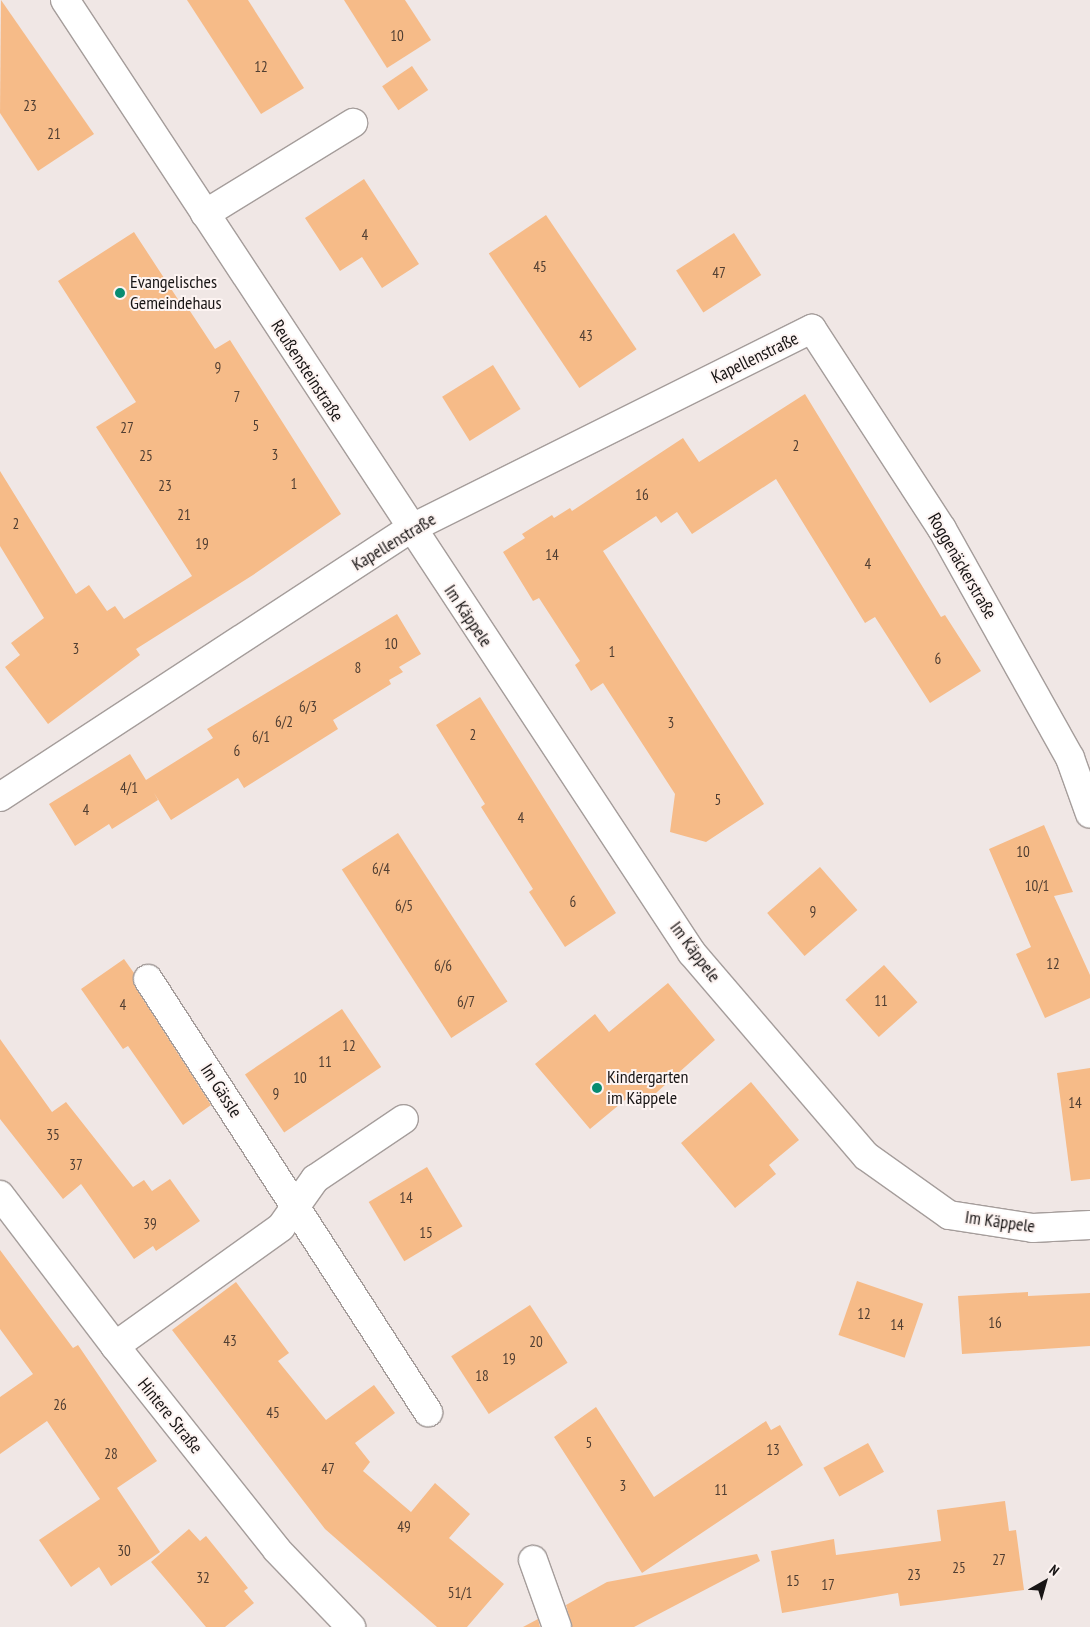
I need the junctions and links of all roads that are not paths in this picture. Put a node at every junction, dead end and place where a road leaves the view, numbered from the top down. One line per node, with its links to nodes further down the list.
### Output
1 (65, 0): 3 (street, Reußensteinstraße)
2 (353, 123): 3 (street)
3 (204, 214): 5 (street, Reußensteinstraße)
4 (812, 329): 5 (street, Kapellenstraße); 7 (street, Roggenäckerstraße)
5 (410, 529): 6 (street, Kapellenstraße); 12 (street, Im Käppele)
6 (0, 797)
7 (1090, 814)
8 (148, 978): 11 (street, Im Gässle)
9 (404, 1119): 11 (street)
10 (0, 1195): 13 (street, Hintere Straße)
11 (295, 1204): 13 (street); 14 (street, Im Gässle)
12 (1090, 1225)
13 (115, 1346): 16 (street, Hintere Straße)
14 (428, 1412)
15 (534, 1560): 17 (street)
16 (351, 1627)
17 (556, 1627)

